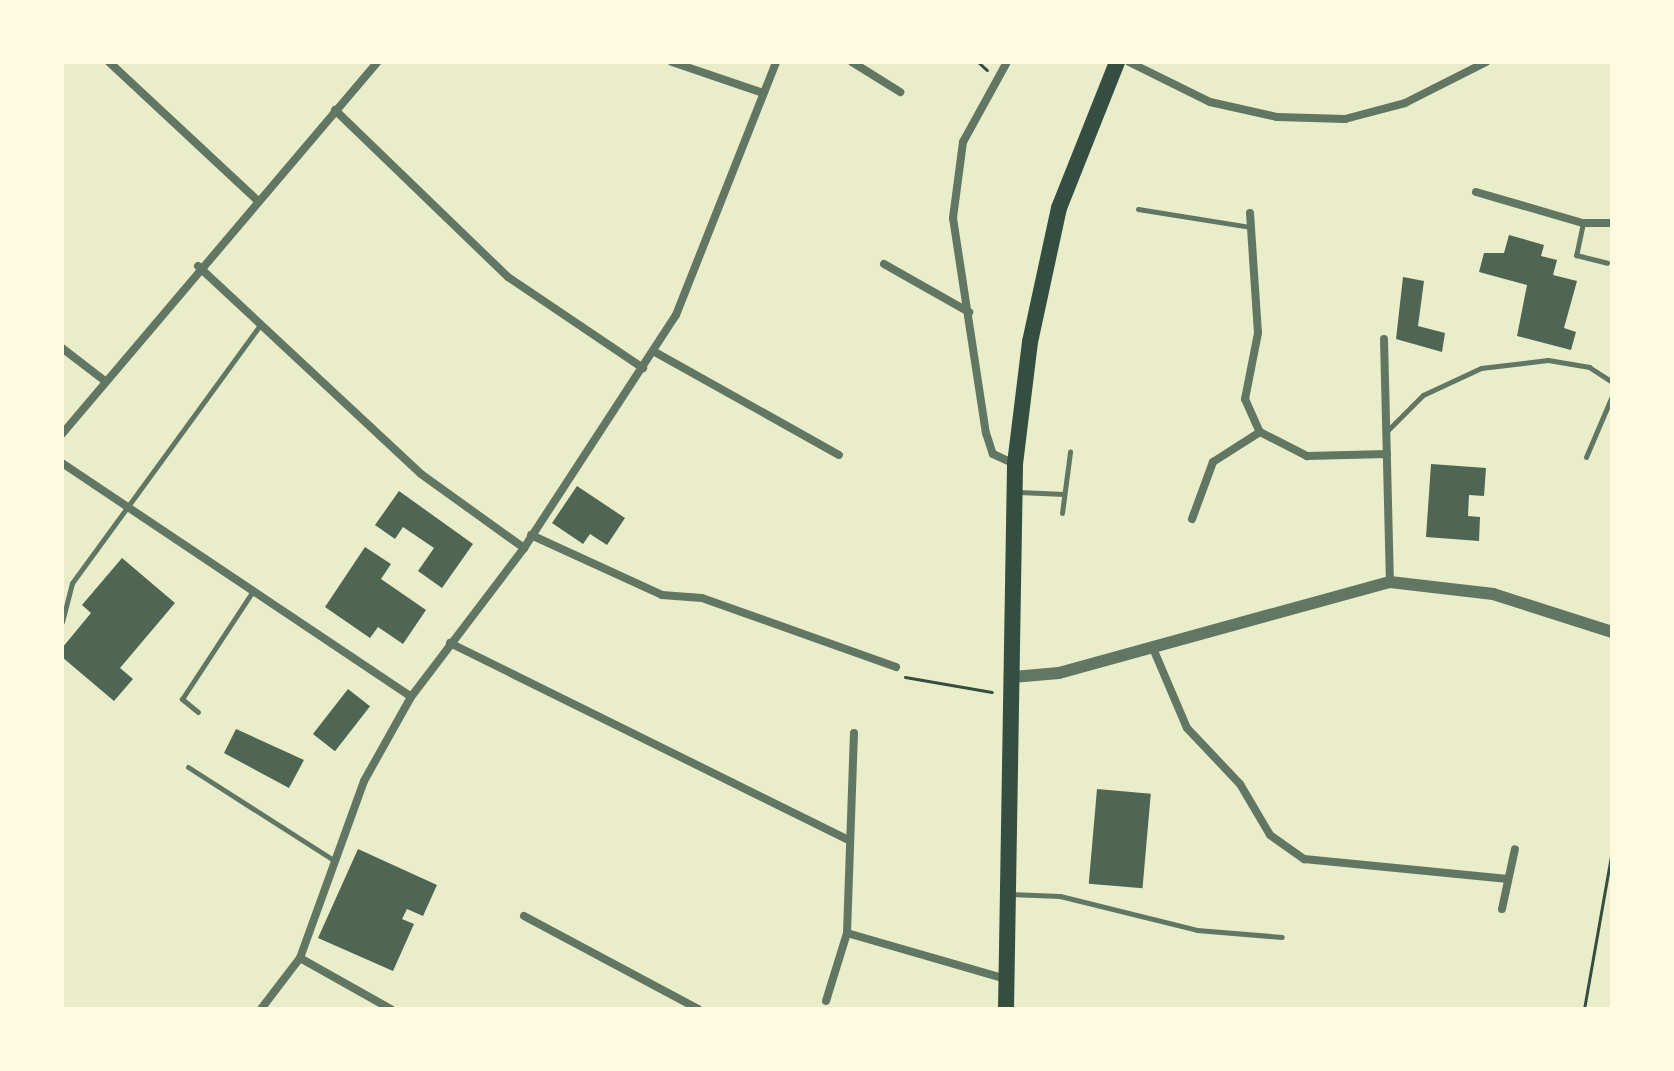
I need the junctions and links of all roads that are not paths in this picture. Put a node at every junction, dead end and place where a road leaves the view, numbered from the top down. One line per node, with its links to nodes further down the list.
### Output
1 (109, 62): 14 (street)
2 (377, 62): 12 (street)
3 (672, 62): 11 (street)
4 (776, 62): 11 (street)
5 (852, 62): 10 (street)
6 (1007, 62): 23 (street)
7 (1117, 62): 40 (main road)
8 (1129, 62): 9 (street)
9 (1486, 62)
10 (900, 92)
11 (763, 93): 27 (street)
12 (335, 110): 14 (street); 28 (street)
13 (1476, 192): 17 (street)
14 (257, 200): 22 (street)
15 (1138, 209): 19 (lane)
16 (1250, 213): 19 (street)
17 (1583, 223): 18 (street); 20 (lane)
18 (1612, 223)
19 (1251, 227): 32 (street)
20 (1607, 263)
21 (884, 264): 23 (street)
22 (198, 266): 24 (street); 29 (street)
23 (969, 312): 40 (street)
24 (261, 324): 43 (lane); 47 (street)
25 (1384, 339): 33 (street)
26 (62, 348): 29 (street)
27 (653, 351): 28 (street); 37 (street)
28 (643, 368): 46 (street)
29 (105, 381): 34 (street)
30 (1612, 382): 33 (lane)
31 (1612, 396): 38 (lane)
32 (1260, 432): 36 (street); 45 (street)
33 (1385, 433): 36 (street)
34 (62, 434)
35 (1070, 452): 42 (lane)
36 (1387, 454): 48 (street)
37 (839, 455)
38 (1586, 457)
39 (62, 463): 43 (street)
40 (1015, 464): 41 (main road)
41 (1014, 491): 42 (lane); 55 (main road)
42 (1064, 494): 44 (lane)
43 (126, 506): 49 (street); 50 (lane)
44 (1062, 513)
45 (1192, 519)
46 (531, 535): 47 (street); 54 (street)
47 (524, 548): 52 (street)
48 (1390, 582): 51 (street); 53 (street)
49 (253, 591): 56 (street); 57 (lane)
50 (62, 622)
51 (1612, 632)
52 (450, 643): 56 (street); 60 (street)
53 (1152, 646): 55 (street); 63 (street)
54 (896, 667)
55 (1012, 677): 64 (main road)
56 (411, 697): 62 (street)
57 (198, 712)
58 (854, 733): 60 (street)
59 (188, 767): 62 (lane)
60 (850, 841): 67 (street)
61 (1515, 849): 63 (street)
62 (335, 861): 69 (street)
63 (1508, 879): 65 (street)
64 (1006, 894): 68 (lane); 70 (main road)
65 (1502, 909)
66 (524, 916): 74 (street)
67 (847, 933): 70 (street); 71 (street)
68 (1282, 937)
69 (300, 958): 72 (street); 73 (street)
70 (1006, 979): 75 (main road)
71 (826, 1001)
72 (261, 1009)
73 (391, 1009)
74 (698, 1009)
75 (1006, 1009)

